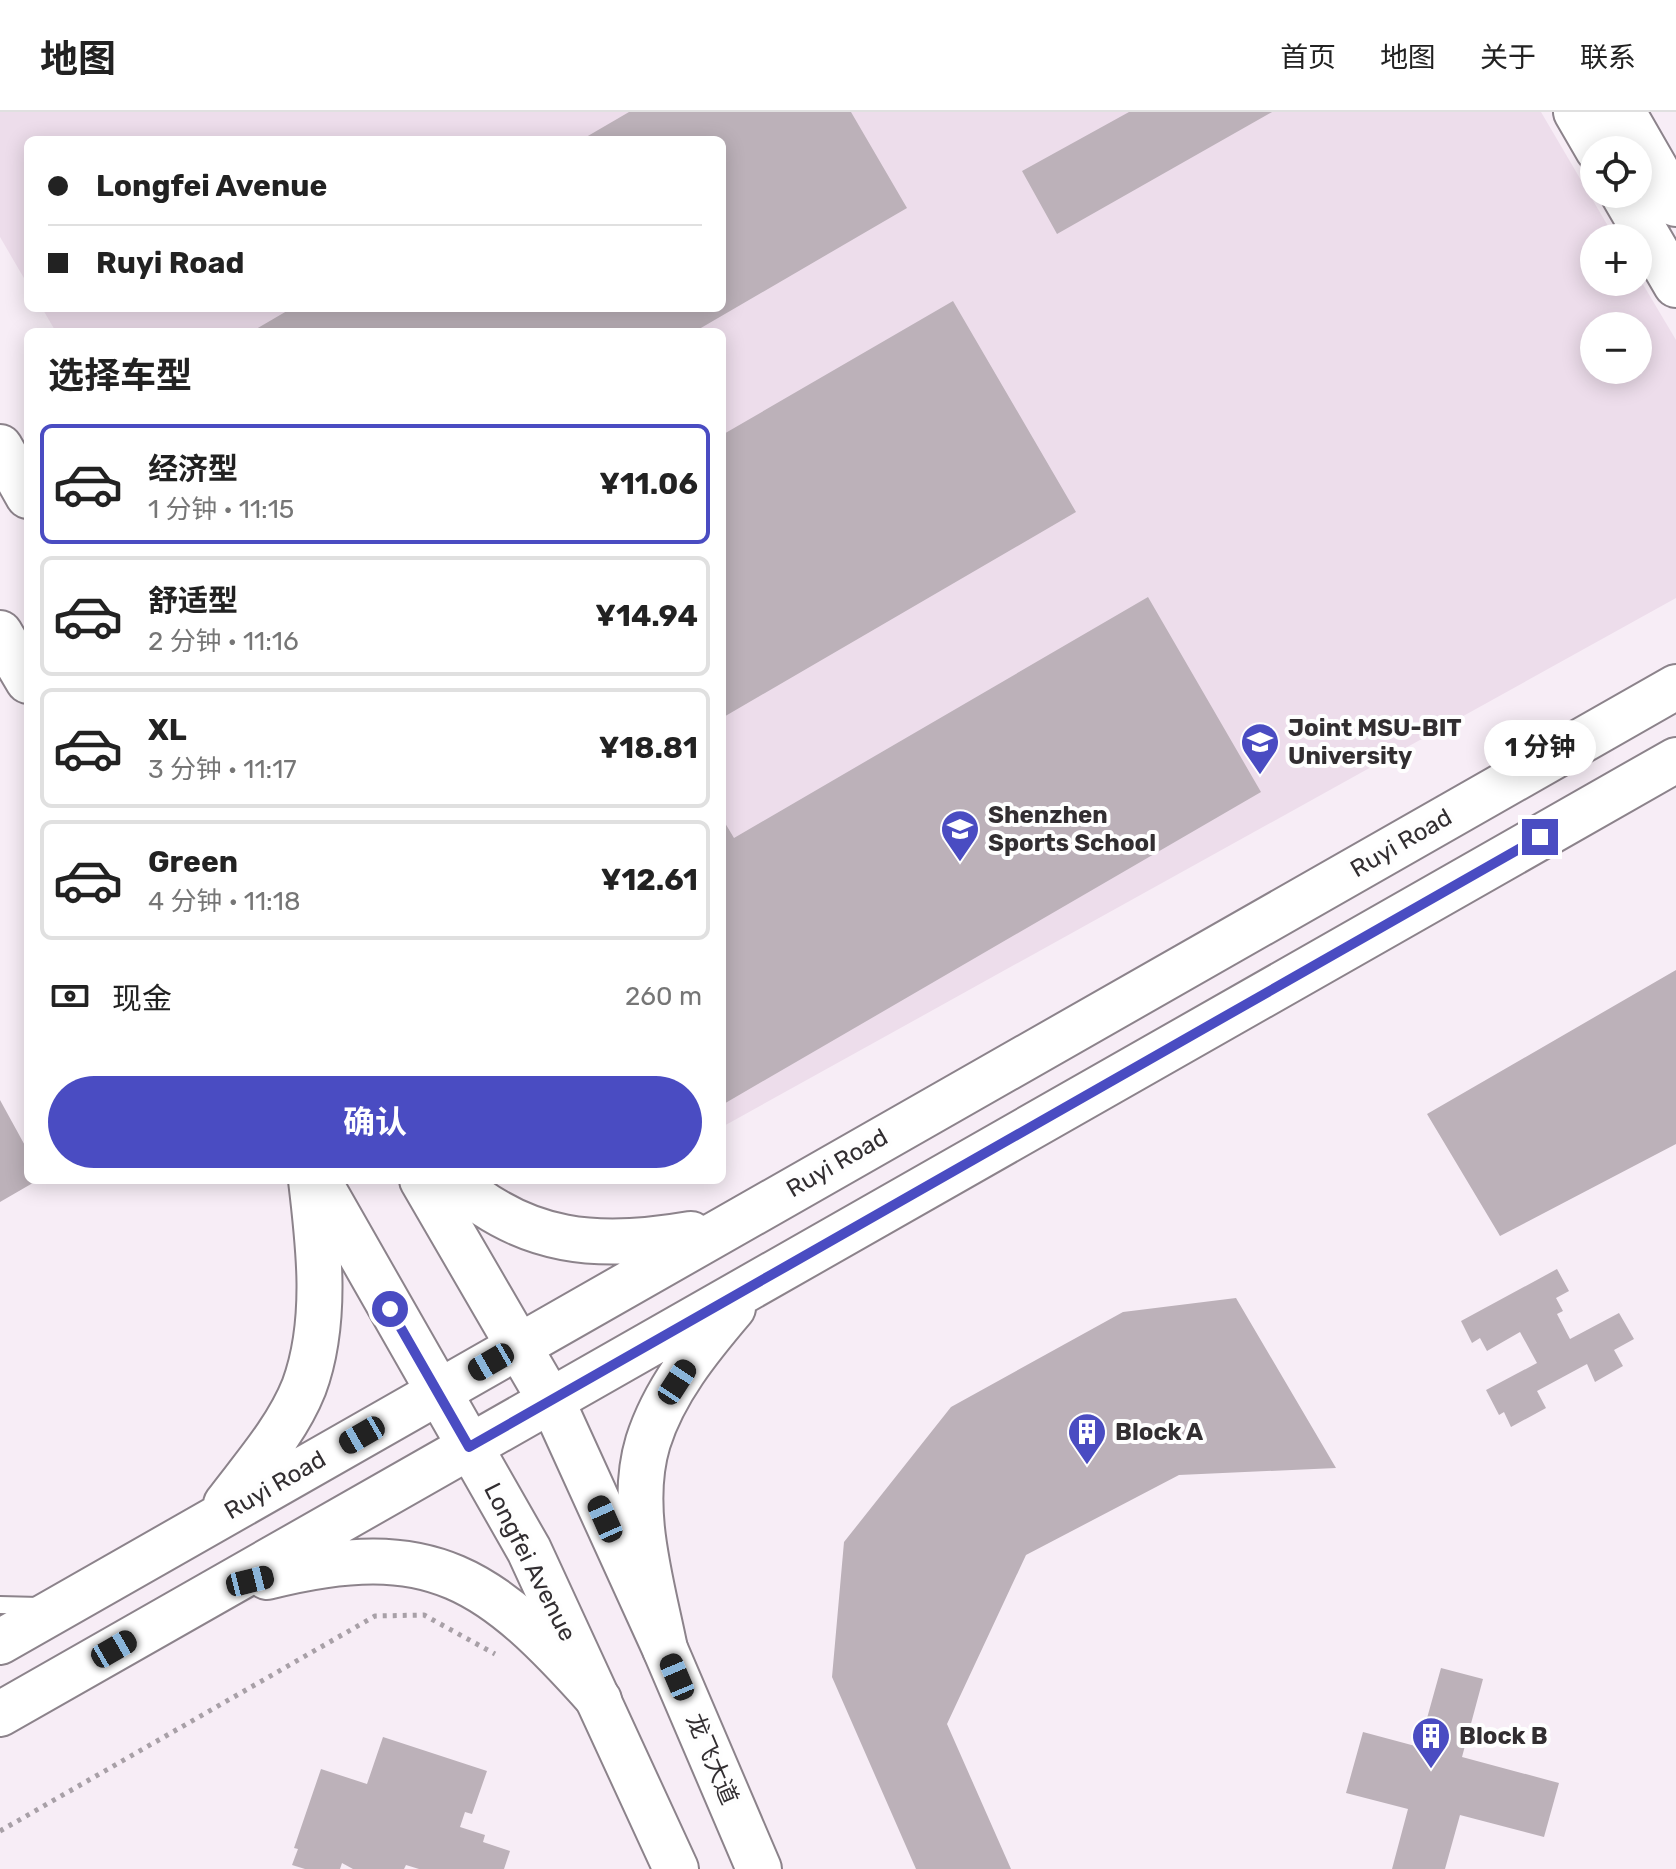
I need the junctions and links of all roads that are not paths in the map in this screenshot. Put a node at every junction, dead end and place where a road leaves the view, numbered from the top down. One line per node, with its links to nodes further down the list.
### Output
1 (1576, 112): 3 (main road)
2 (1623, 112): 4 (main road)
3 (1590, 136)
4 (1676, 204)
5 (1631, 208): 6 (main road)
6 (1676, 285)
7 (0, 447): 8 (main road)
8 (24, 489)
9 (0, 633): 10 (main road)
10 (24, 674)
11 (1676, 687): 17 (main road, Ruyi Road)
12 (1676, 760): 18 (main road)
13 (311, 1184): 23 (main road)
14 (320, 1184): 20 (main road, Longfei Avenue)
15 (424, 1184): 19 (main road, 龙飞大道)
16 (457, 1184): 17 (main road)
17 (721, 1229): 19 (main road, Ruyi Road)
18 (750, 1287): 21 (main road); 28 (main road)
19 (518, 1347): 20 (main road, Ruyi Road); 21 (main road, 龙飞大道)
20 (437, 1392): 22 (main road, Longfei Avenue); 23 (main road, Ruyi Road)
21 (550, 1401): 22 (main road); 28 (main road, 龙飞大道)
22 (469, 1447): 24 (main road); 29 (main road, Longfei Avenue)
23 (213, 1520): 26 (main road, Ruyi Road)
24 (222, 1588): 29 (main road); 30 (main road)
25 (0, 1605): 26 (lane)
26 (60, 1607): 27 (main road, Ruyi Road)
27 (0, 1642)
28 (665, 1649): 33 (main road, 龙飞大道)
29 (599, 1700): 32 (main road, Longfei Avenue)
30 (17, 1704): 31 (lane)
31 (0, 1726)
32 (676, 1869)
33 (759, 1869)

